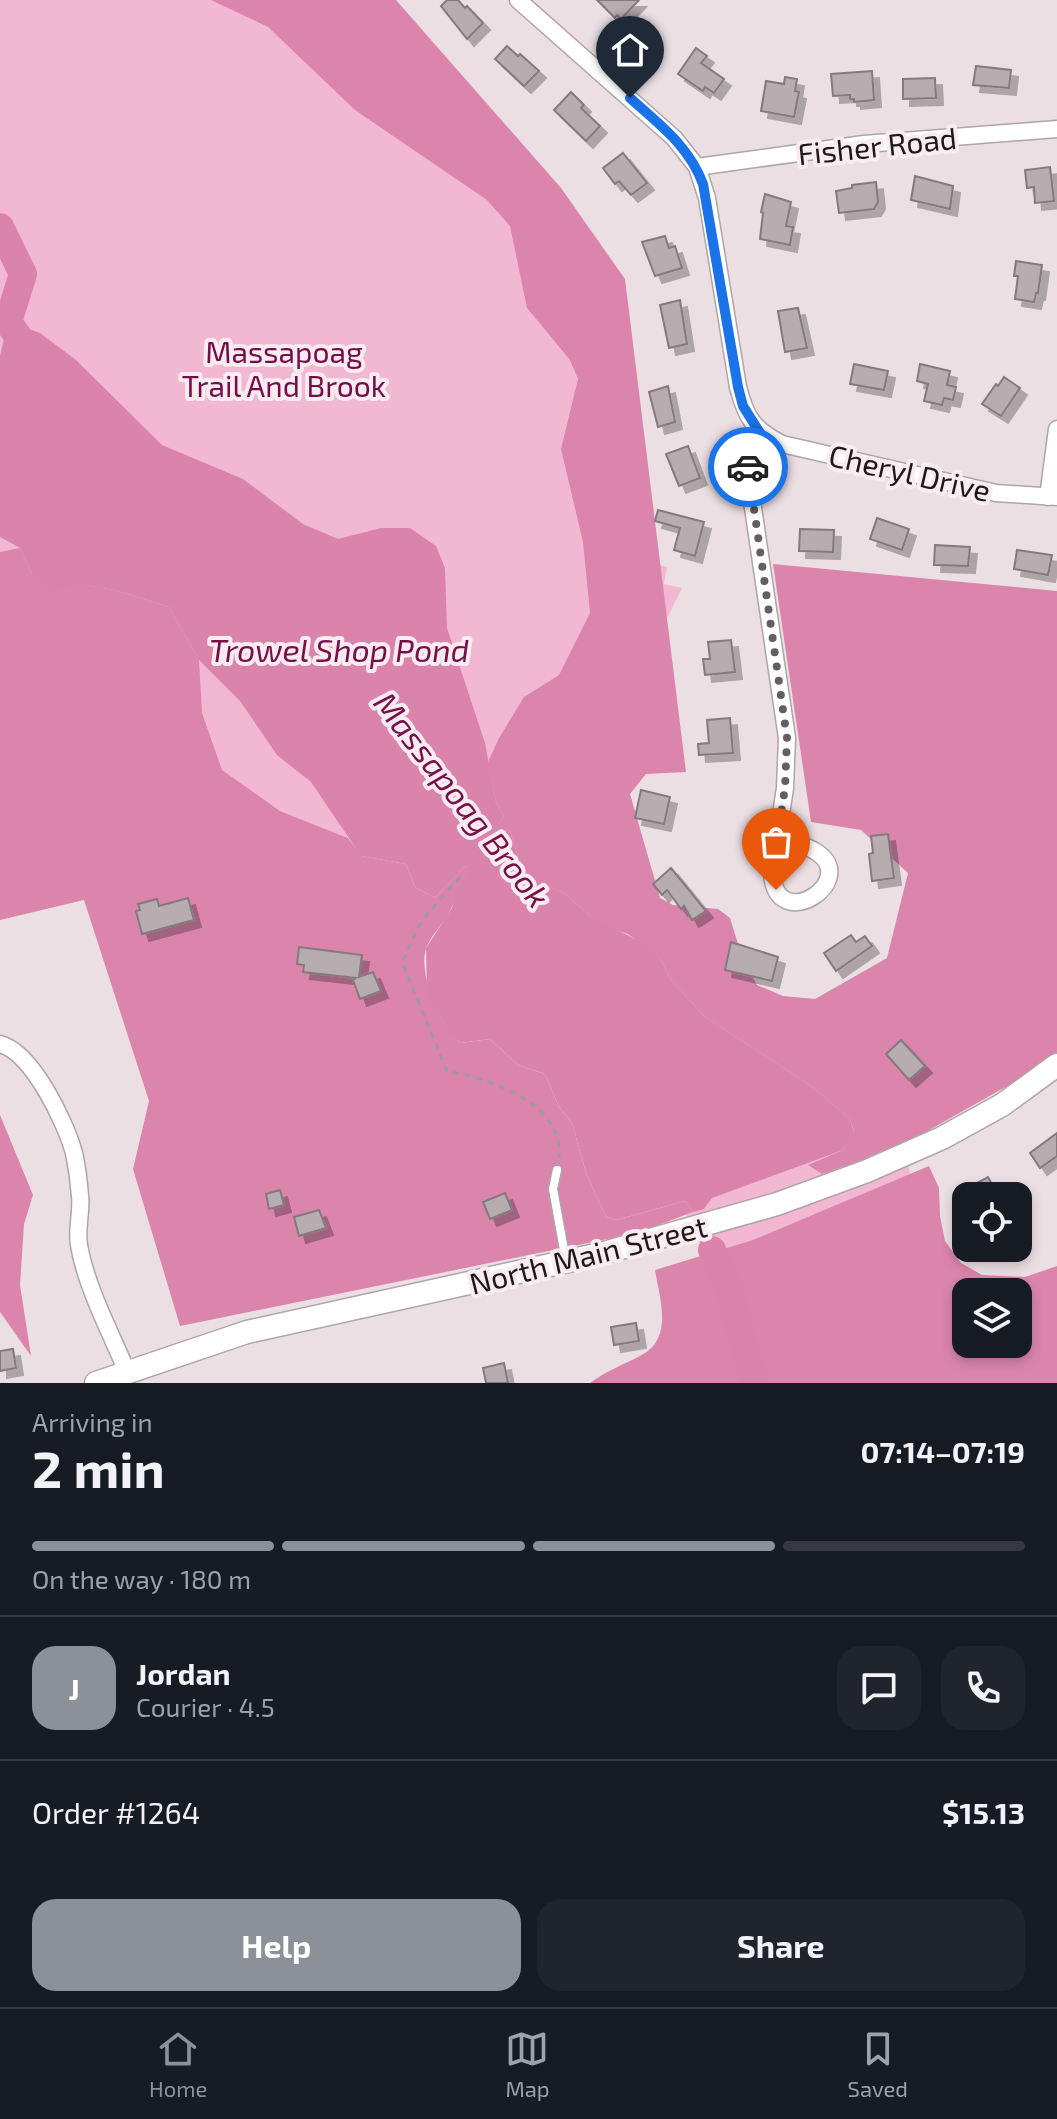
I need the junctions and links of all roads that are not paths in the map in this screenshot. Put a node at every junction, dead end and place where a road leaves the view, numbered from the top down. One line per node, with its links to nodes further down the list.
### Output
1 (518, 0): 3 (street)
2 (1057, 129): 3 (street, Fisher Road)
3 (697, 167): 5 (street)
4 (1057, 429): 6 (street)
5 (760, 433): 6 (street, Cheryl Drive); 7 (street)
6 (1052, 497)
7 (777, 841)
8 (0, 1044): 12 (street)
9 (1057, 1065): 11 (main road, North Main Street)
10 (557, 1170): 11 (lane)
11 (566, 1262): 12 (main road, North Main Street)
12 (127, 1372): 13 (main road, North Main Street)
13 (96, 1383)

